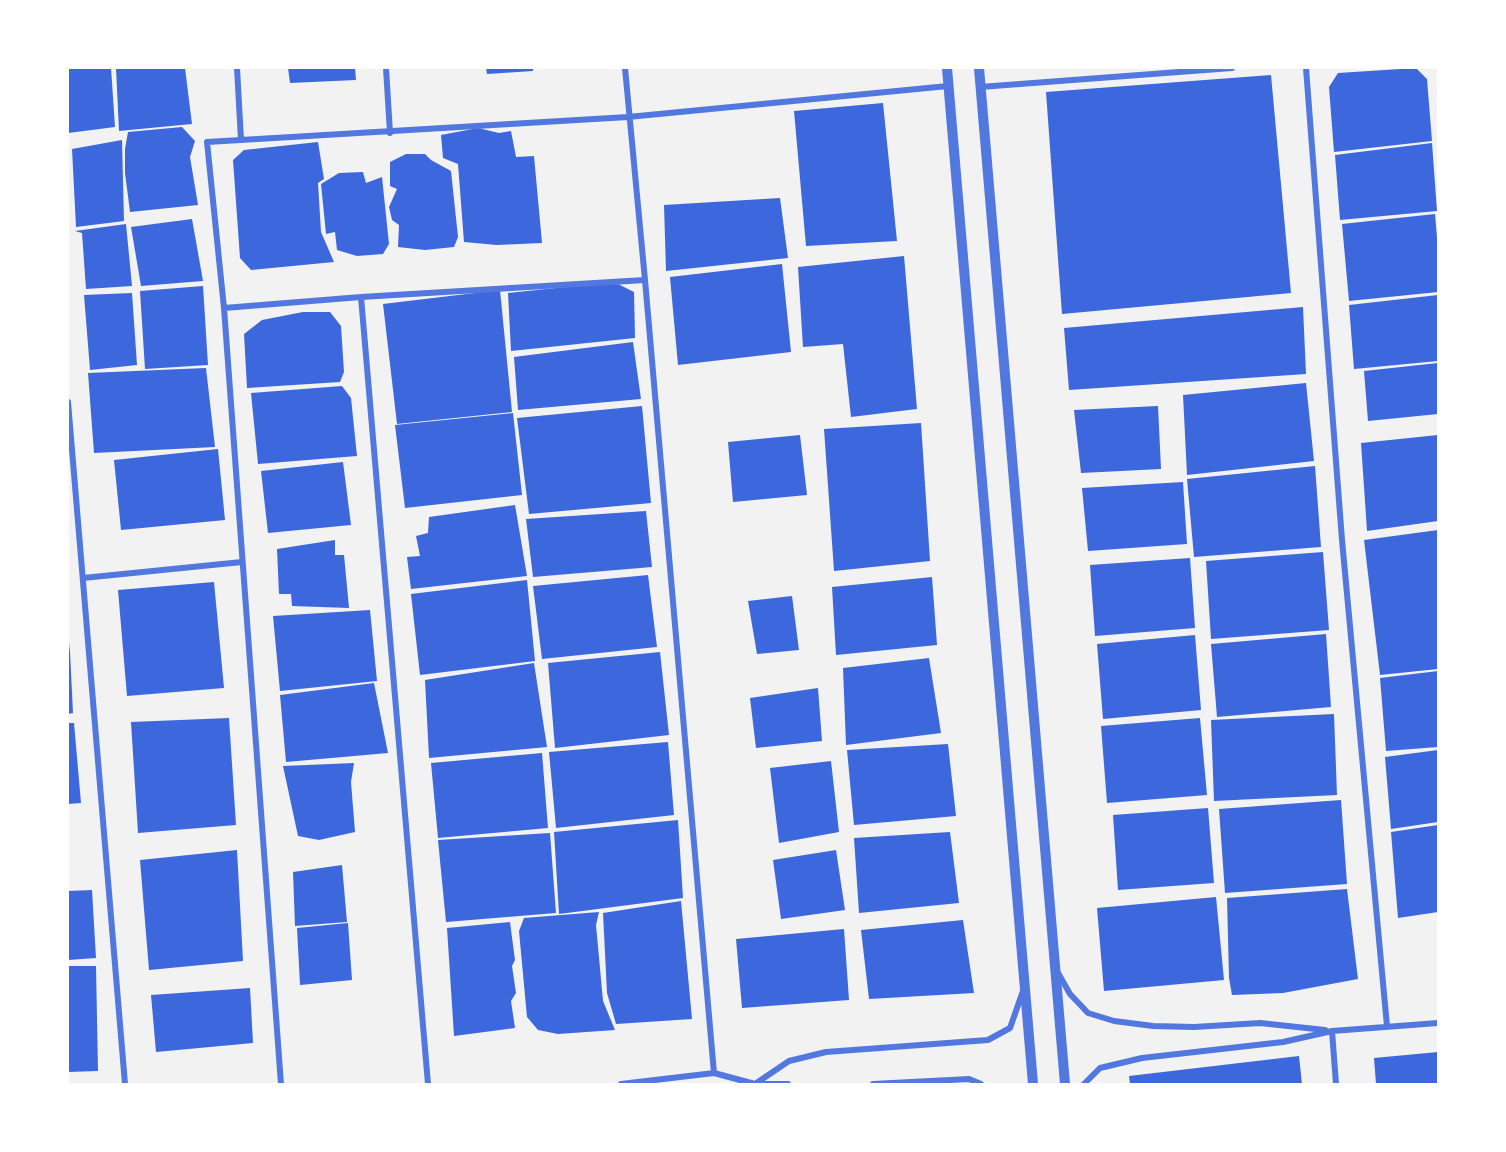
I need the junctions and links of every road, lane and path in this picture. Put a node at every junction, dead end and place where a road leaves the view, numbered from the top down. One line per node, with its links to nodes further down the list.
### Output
1 (237, 68): 12 (street)
2 (386, 68): 11 (street)
3 (625, 68): 10 (street)
4 (947, 68): 8 (street)
5 (979, 68): 9 (street)
6 (1232, 68): 9 (street)
7 (1306, 68): 22 (street)
8 (948, 86): 10 (street); 20 (street)
9 (980, 87): 19 (street)
10 (628, 117): 11 (street); 13 (street)
11 (390, 133): 12 (street)
12 (241, 140): 15 (street)
13 (645, 280): 14 (street); 24 (street)
14 (361, 297): 15 (street); 27 (street)
15 (224, 308): 17 (street)
16 (68, 402): 18 (street)
17 (242, 562): 18 (street); 26 (street)
18 (83, 578): 25 (street)
19 (1055, 966): 23 (street); 34 (street)
20 (1025, 987): 29 (street); 33 (street)
21 (1438, 1023): 22 (street)
22 (1387, 1026): 23 (street)
23 (1332, 1031): 35 (street); 36 (street)
24 (714, 1073): 28 (street); 29 (street)
25 (125, 1084)
26 (281, 1084)
27 (428, 1084)
28 (621, 1084)
29 (755, 1084): 30 (street)
30 (788, 1084)
31 (873, 1084): 32 (street)
32 (981, 1084)
33 (1033, 1084)
34 (1065, 1084)
35 (1084, 1084)
36 (1336, 1084)

